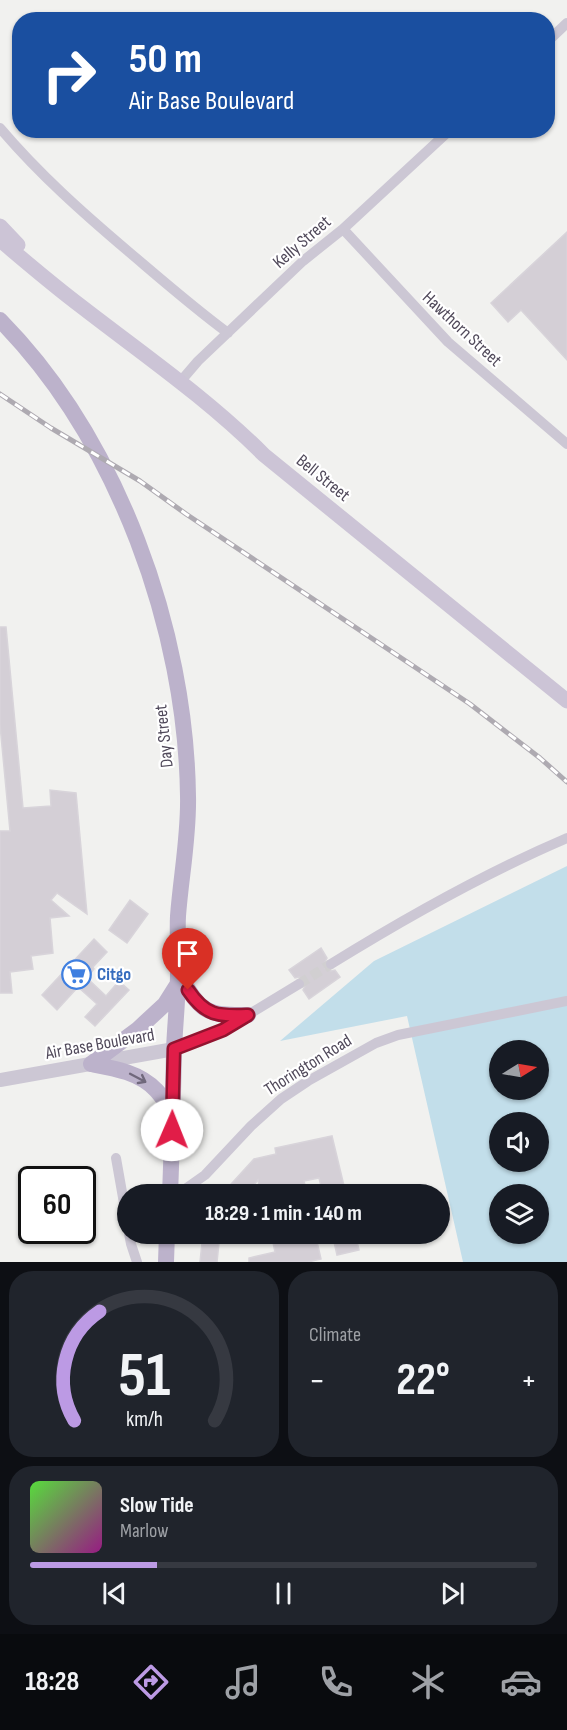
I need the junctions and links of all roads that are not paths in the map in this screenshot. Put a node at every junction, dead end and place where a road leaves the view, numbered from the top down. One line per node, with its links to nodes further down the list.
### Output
1 (567, 23): 2 (street)
2 (555, 34)
3 (0, 128): 10 (street)
4 (441, 138): 6 (street, Kelly Street)
5 (0, 226): 8 (main road, Bell Street)
6 (343, 229): 10 (street, Kelly Street); 12 (street, Hawthorn Street)
7 (0, 240): 8 (main road, Bell Street)
8 (55, 285): 11 (main road, Bell Street)
9 (0, 320): 16 (main road, Day Street)
10 (228, 333): 11 (street, Kelly Street)
11 (180, 382): 13 (main road, Bell Street)
12 (567, 444)
13 (567, 701)
14 (567, 838): 15 (street)
15 (331, 964)
16 (178, 978): 19 (main road); 20 (main road, Day Street); 21 (main road)
17 (299, 984): 19 (street, Air Base Boulevard)
18 (566, 1001): 27 (street, Thorington Road)
19 (248, 1015): 20 (street, Air Base Boulevard)
20 (174, 1049): 21 (street, Air Base Boulevard); 23 (main road, Day Street)
21 (91, 1064): 22 (street, Air Base Boulevard); 23 (main road, one-way to 23)
22 (0, 1080)
23 (173, 1112): 26 (main road, Day Street)
24 (116, 1158): 25 (street)
25 (121, 1184)
26 (170, 1184)
27 (192, 1184)
28 (130, 1244): 30 (street)
29 (167, 1244): 31 (main road)
30 (137, 1262)
31 (166, 1262)

